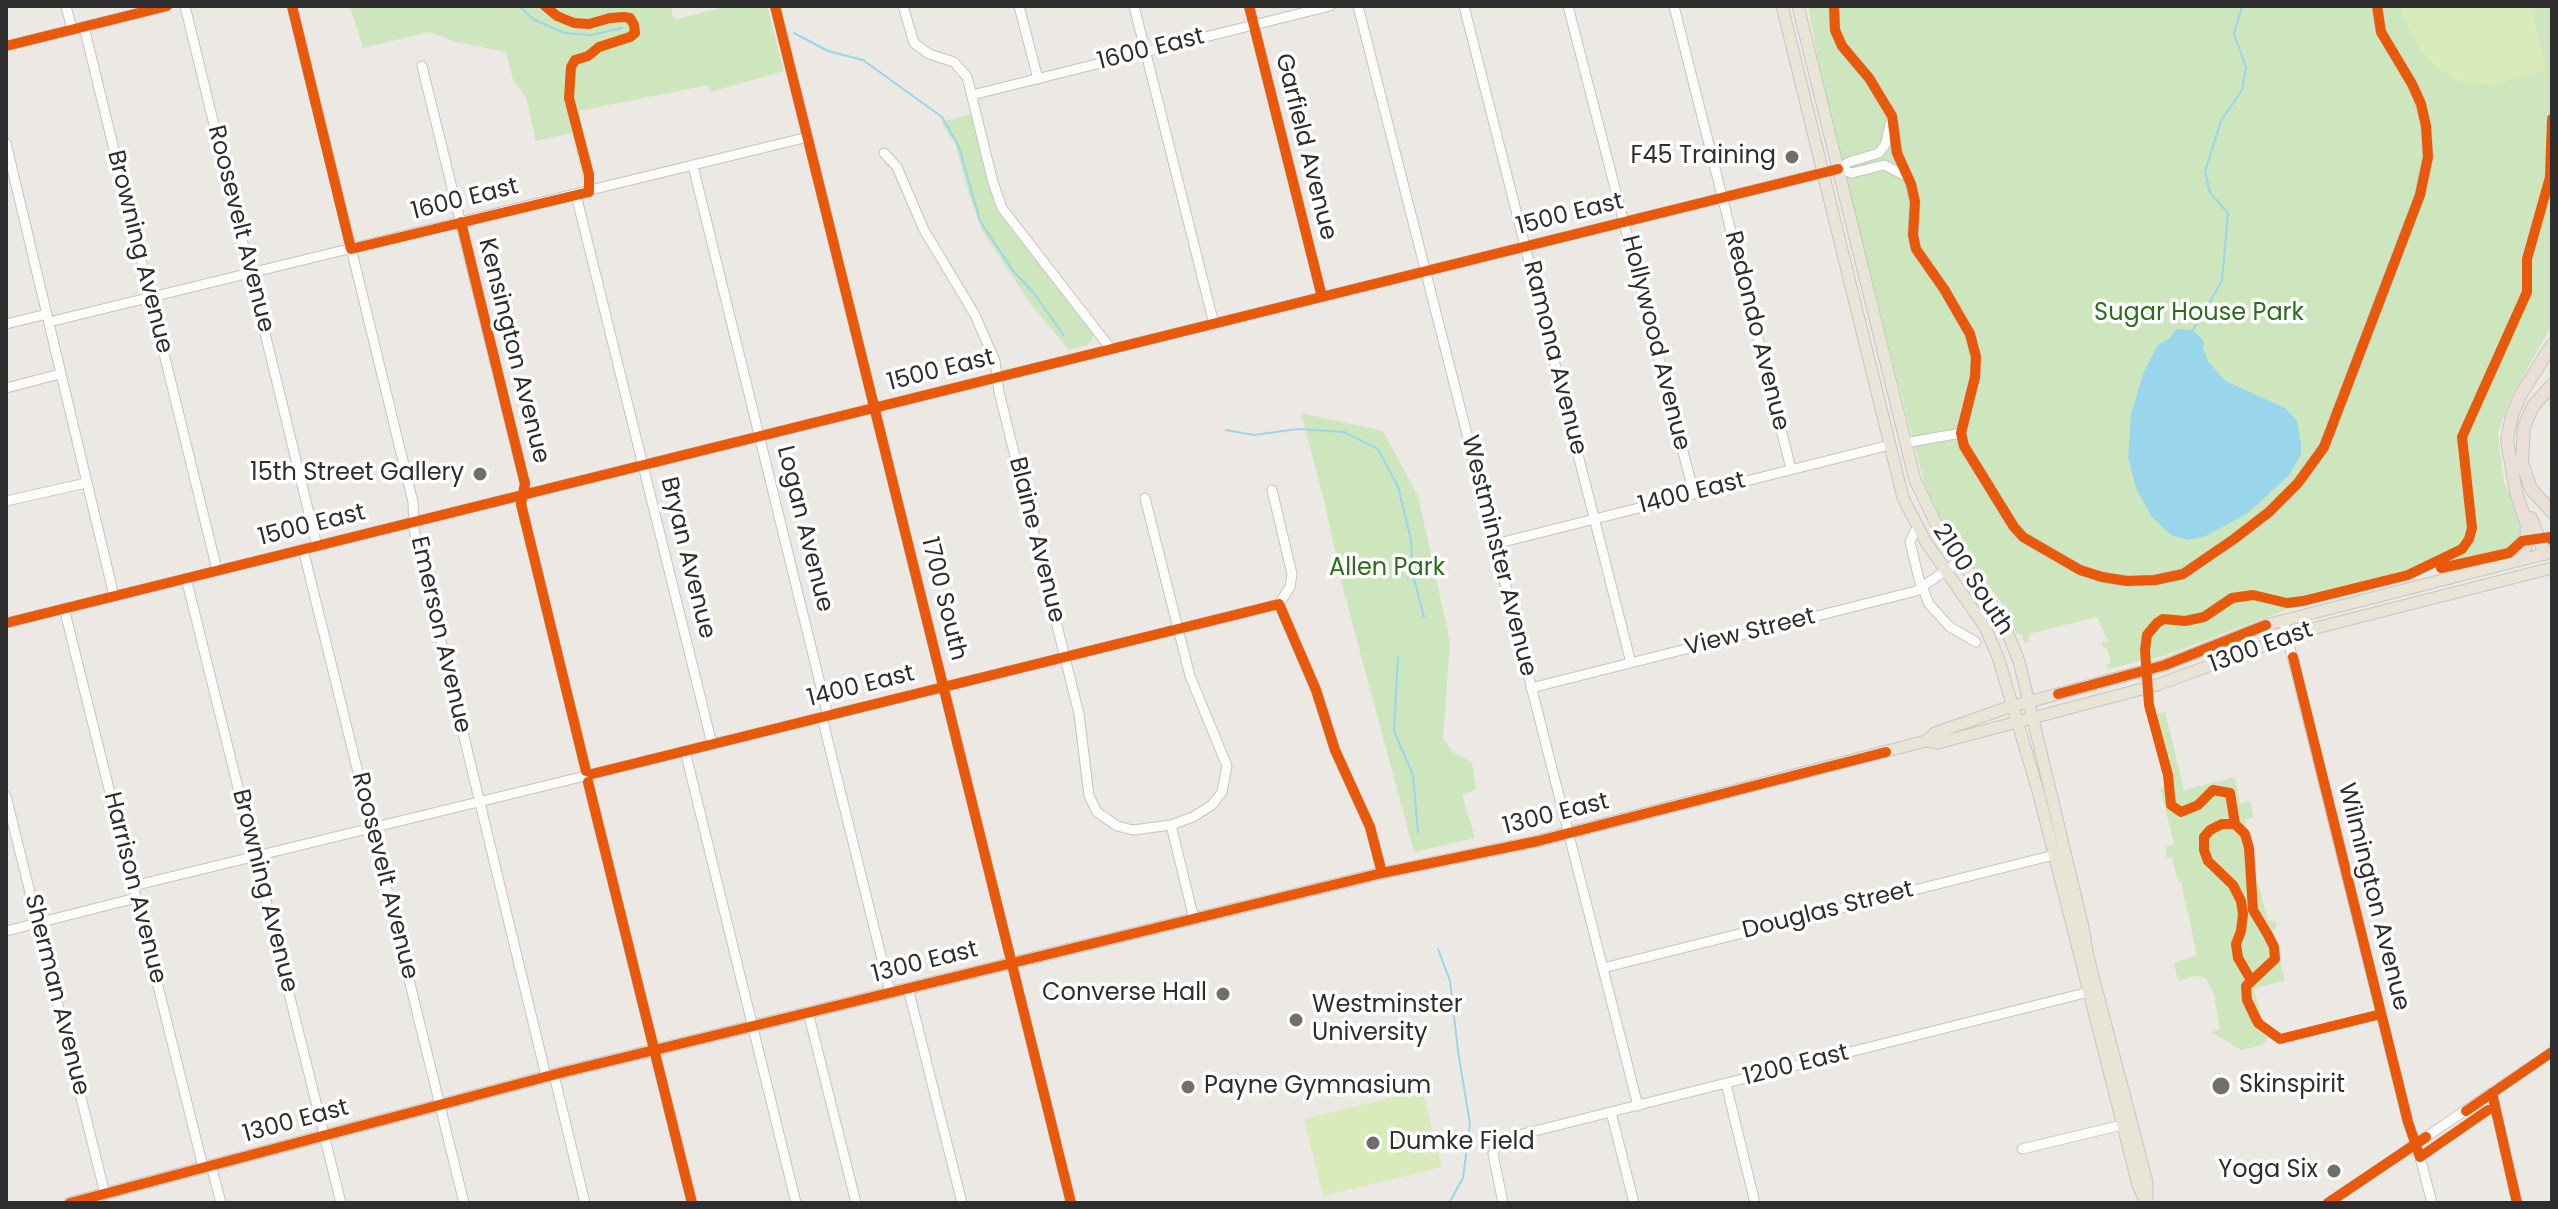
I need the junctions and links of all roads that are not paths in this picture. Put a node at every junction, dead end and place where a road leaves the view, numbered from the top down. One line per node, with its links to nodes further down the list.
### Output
1 (66, 6): 21 (street)
2 (167, 6): 20 (street)
3 (185, 6): 42 (street, Roosevelt Avenue)
4 (292, 6): 40 (street, Emerson Avenue)
5 (775, 6): 28 (street, 1700 South)
6 (903, 6): 26 (street)
7 (1019, 6): 25 (street)
8 (1134, 6): 23 (street)
9 (1249, 6): 19 (street, Garfield Avenue)
10 (1330, 6): 19 (street, 1600 East)
11 (1358, 6): 41 (street, Westminster Avenue)
12 (1464, 6): 39 (street, Ramona Avenue)
13 (1568, 6): 38 (street, Hollywood Avenue)
14 (1674, 6): 36 (street, Redondo Avenue)
15 (1782, 6): 33 (main road, 2100 South)
16 (1798, 6): 32 (main road, 2100 South)
17 (1834, 6): 27 (street)
18 (2377, 6): 55 (street)
19 (1254, 25): 23 (street, 1600 East); 44 (street, Garfield Avenue)
20 (84, 27): 21 (street); 43 (street, Browning Avenue)
21 (72, 30): 22 (street)
22 (6, 46)
23 (1146, 52): 25 (street, 1600 East); 47 (street)
24 (422, 66): 37 (street, Kensington Avenue)
25 (1038, 79): 26 (street, 1600 East)
26 (972, 95): 49 (street)
27 (1892, 116): 32 (street, 1500 East); 34 (street)
28 (808, 137): 31 (street, 1600 East); 54 (street, 1700 South)
29 (6, 143): 45 (street)
30 (884, 153): 51 (street, Blaine Avenue)
31 (693, 166): 35 (street, 1600 East); 56 (street, Logan Avenue)
32 (1838, 169): 33 (street, 1500 East); 34 (street, 1500 East); 57 (main road, 2100 South)
33 (1823, 173): 36 (street, 1500 East); 58 (main road, 2100 South)
34 (1908, 177): 55 (street)
35 (576, 195): 37 (street, 1600 East); 59 (street, Bryan Avenue)
36 (1723, 197): 38 (street, 1500 East); 60 (street, Redondo Avenue)
37 (461, 222): 40 (street, 1600 East); 65 (street, Kensington Avenue)
38 (1624, 222): 39 (street, 1500 East); 64 (street, Hollywood Avenue)
39 (1525, 246): 41 (street, 1500 East); 69 (street, Ramona Avenue)
40 (351, 249): 42 (street, 1600 East); 70 (street, Emerson Avenue)
41 (1425, 271): 44 (street, 1500 East); 72 (street, Westminster Avenue)
42 (250, 273): 43 (street, 1600 East); 73 (street, Roosevelt Avenue)
43 (150, 297): 45 (street, 1600 East); 78 (street, Browning Avenue)
44 (1322, 297): 47 (street, 1500 East)
45 (48, 318): 46 (street, 1600 East); 50 (street)
46 (6, 324)
47 (1214, 324): 49 (street, 1500 East)
48 (2552, 345): 61 (highway)
49 (1111, 349): 51 (street, 1500 East)
50 (60, 374): 53 (street); 62 (street)
51 (997, 377): 54 (street, 1500 East); 91 (street, Blaine Avenue)
52 (2552, 385): 68 (highway)
53 (6, 388)
54 (876, 408): 56 (street, 1500 East); 93 (street, 1700 South)
55 (1961, 433): 57 (street)
56 (761, 437): 59 (street, 1500 East); 97 (street, Logan Avenue)
57 (1905, 443): 76 (main road, 2100 South)
58 (1890, 445): 60 (street, 1400 East); 71 (main road, 2100 South)
59 (644, 466): 65 (street, 1500 East); 101 (street, Bryan Avenue)
60 (1791, 469): 64 (street, 1400 East)
61 (2513, 475): 75 (highway); 77 (highway)
62 (86, 483): 67 (street); 83 (street)
63 (1272, 490): 84 (street)
64 (1694, 494): 69 (street, 1400 East)
65 (523, 495): 70 (street, 1500 East); 103 (street, Kensington Avenue)
66 (1145, 498): 88 (street, Blaine Avenue)
67 (6, 501)
68 (2552, 512)
69 (1595, 519): 72 (street, 1400 East); 92 (street, Ramona Avenue)
70 (415, 522): 73 (street, 1500 East); 105 (street, Emerson Avenue)
71 (1917, 527): 80 (main road, 2100 South); 82 (street, 2100 South)
72 (1495, 544): 94 (street, Westminster Avenue)
73 (317, 546): 74 (street, 1500 East)
74 (303, 549): 78 (street, 1500 East); 107 (street, Roosevelt Avenue)
75 (2548, 553): 77 (main road, 1300 East); 79 (street)
76 (1961, 560): 80 (street, View Street); 95 (main road, 2100 South)
77 (2517, 560): 86 (main road, 1300 East)
78 (217, 570): 81 (street, 1500 East)
79 (2551, 570): 89 (main road, 1300 East)
80 (1946, 571): 82 (street, View Street); 96 (main road, 2100 South)
81 (186, 578): 83 (street, 1500 East); 110 (street, Browning Avenue)
82 (1922, 588): 90 (street, 2100 South); 92 (street, View Street)
83 (114, 596): 85 (street, 1500 East)
84 (1279, 604): 88 (street, 1400 East); 111 (street)
85 (64, 608): 87 (street, 1500 East); 112 (street, Harrison Avenue)
86 (2283, 620): 89 (street, Wilmington Avenue); 95 (main road, 1300 East)
87 (6, 623)
88 (1178, 629): 91 (street, 1400 East); 106 (street, Blaine Avenue)
89 (2288, 636): 98 (main road, 1300 East); 137 (street, Wilmington Avenue)
90 (1976, 642)
91 (1066, 657): 93 (street, 1400 East); 106 (street, Blaine Avenue)
92 (1631, 663): 94 (street, View Street)
93 (944, 687): 97 (street, 1400 East); 118 (street, 1700 South)
94 (1531, 688): 108 (street, Westminster Avenue)
95 (2029, 701): 96 (main road, 1300 East); 98 (main road, 2100 South)
96 (2012, 707): 99 (main road, 2100 South); 100 (main road, 1300 East)
97 (825, 716): 101 (street, 1400 East); 121 (street, Logan Avenue)
98 (2032, 716): 99 (main road, 1300 East); 116 (main road, 2100 South)
99 (2016, 721): 100 (main road, 1300 East); 109 (main road, 2100 South)
100 (1926, 741): 108 (main road, 1300 East)
101 (712, 744): 102 (street, 1400 East)
102 (685, 751): 103 (street, 1400 East); 124 (street)
103 (587, 776): 105 (street, 1400 East); 126 (street, Kensington Avenue)
104 (6, 796): 115 (street, Sherman Avenue)
105 (480, 802): 107 (street, 1400 East); 129 (street, Emerson Avenue)
106 (1171, 825): 114 (street)
107 (372, 828): 110 (street, 1400 East); 132 (street, Roosevelt Avenue)
108 (1568, 833): 111 (main road, 1300 East); 119 (street, Westminster Avenue)
109 (2054, 855): 116 (main road); 119 (street, Douglas Street); 122 (main road, 2100 South)
110 (255, 857): 112 (street, 1400 East); 136 (street, Browning Avenue)
111 (1382, 873): 114 (main road, 1300 East)
112 (133, 886): 113 (street, Harrison Avenue)
113 (136, 898): 115 (street); 139 (street, Harrison Avenue)
114 (1194, 919): 118 (main road, 1300 East)
115 (38, 923): 117 (street); 140 (street, Sherman Avenue)
116 (2083, 927): 128 (main road, 2100 South)
117 (6, 931)
118 (1012, 963): 120 (main road, 1300 East); 150 (street, 1700 South)
119 (1603, 968): 133 (street, Westminster Avenue)
120 (908, 988): 121 (main road, 1300 East); 149 (street)
121 (890, 992): 123 (main road, 1300 East)
122 (2089, 992): 125 (main road, 2100 South); 130 (street, 1200 East)
123 (808, 1012): 124 (main road, 1300 East); 148 (street)
124 (753, 1026): 126 (main road, 1300 East); 147 (street)
125 (2101, 1038): 128 (main road); 135 (main road, 2100 South)
126 (654, 1050): 129 (main road, 1300 East); 146 (street, Kensington Avenue)
127 (2552, 1052): 131 (street)
128 (2119, 1071): 154 (main road, 2100 South)
129 (550, 1076): 132 (main road, 1300 East); 145 (street, Emerson Avenue)
130 (1726, 1084): 133 (street, 1200 East); 153 (street)
131 (2492, 1093): 137 (street); 157 (street)
132 (440, 1105): 136 (main road, 1300 East); 144 (street, Roosevelt Avenue)
133 (1638, 1106): 134 (street, 1200 East)
134 (1611, 1112): 151 (street, 1200 East); 152 (street)
135 (2122, 1125): 138 (street); 154 (main road, 2100 South)
136 (324, 1135): 139 (main road, 1300 East); 143 (street, Browning Avenue)
137 (2415, 1144): 155 (street); 156 (street, Wilmington Avenue)
138 (2022, 1149)
139 (207, 1166): 140 (main road, 1300 East); 142 (street, Harrison Avenue)
140 (113, 1195): 141 (main road, 1300 East)
141 (70, 1203)
142 (221, 1203)
143 (341, 1203)
144 (464, 1203)
145 (585, 1203)
146 (692, 1203)
147 (796, 1203)
148 (856, 1203)
149 (962, 1203)
150 (1071, 1203)
151 (1503, 1203)
152 (1634, 1203)
153 (1755, 1203)
154 (2146, 1203)
155 (2328, 1203)
156 (2432, 1203)
157 (2517, 1203)

